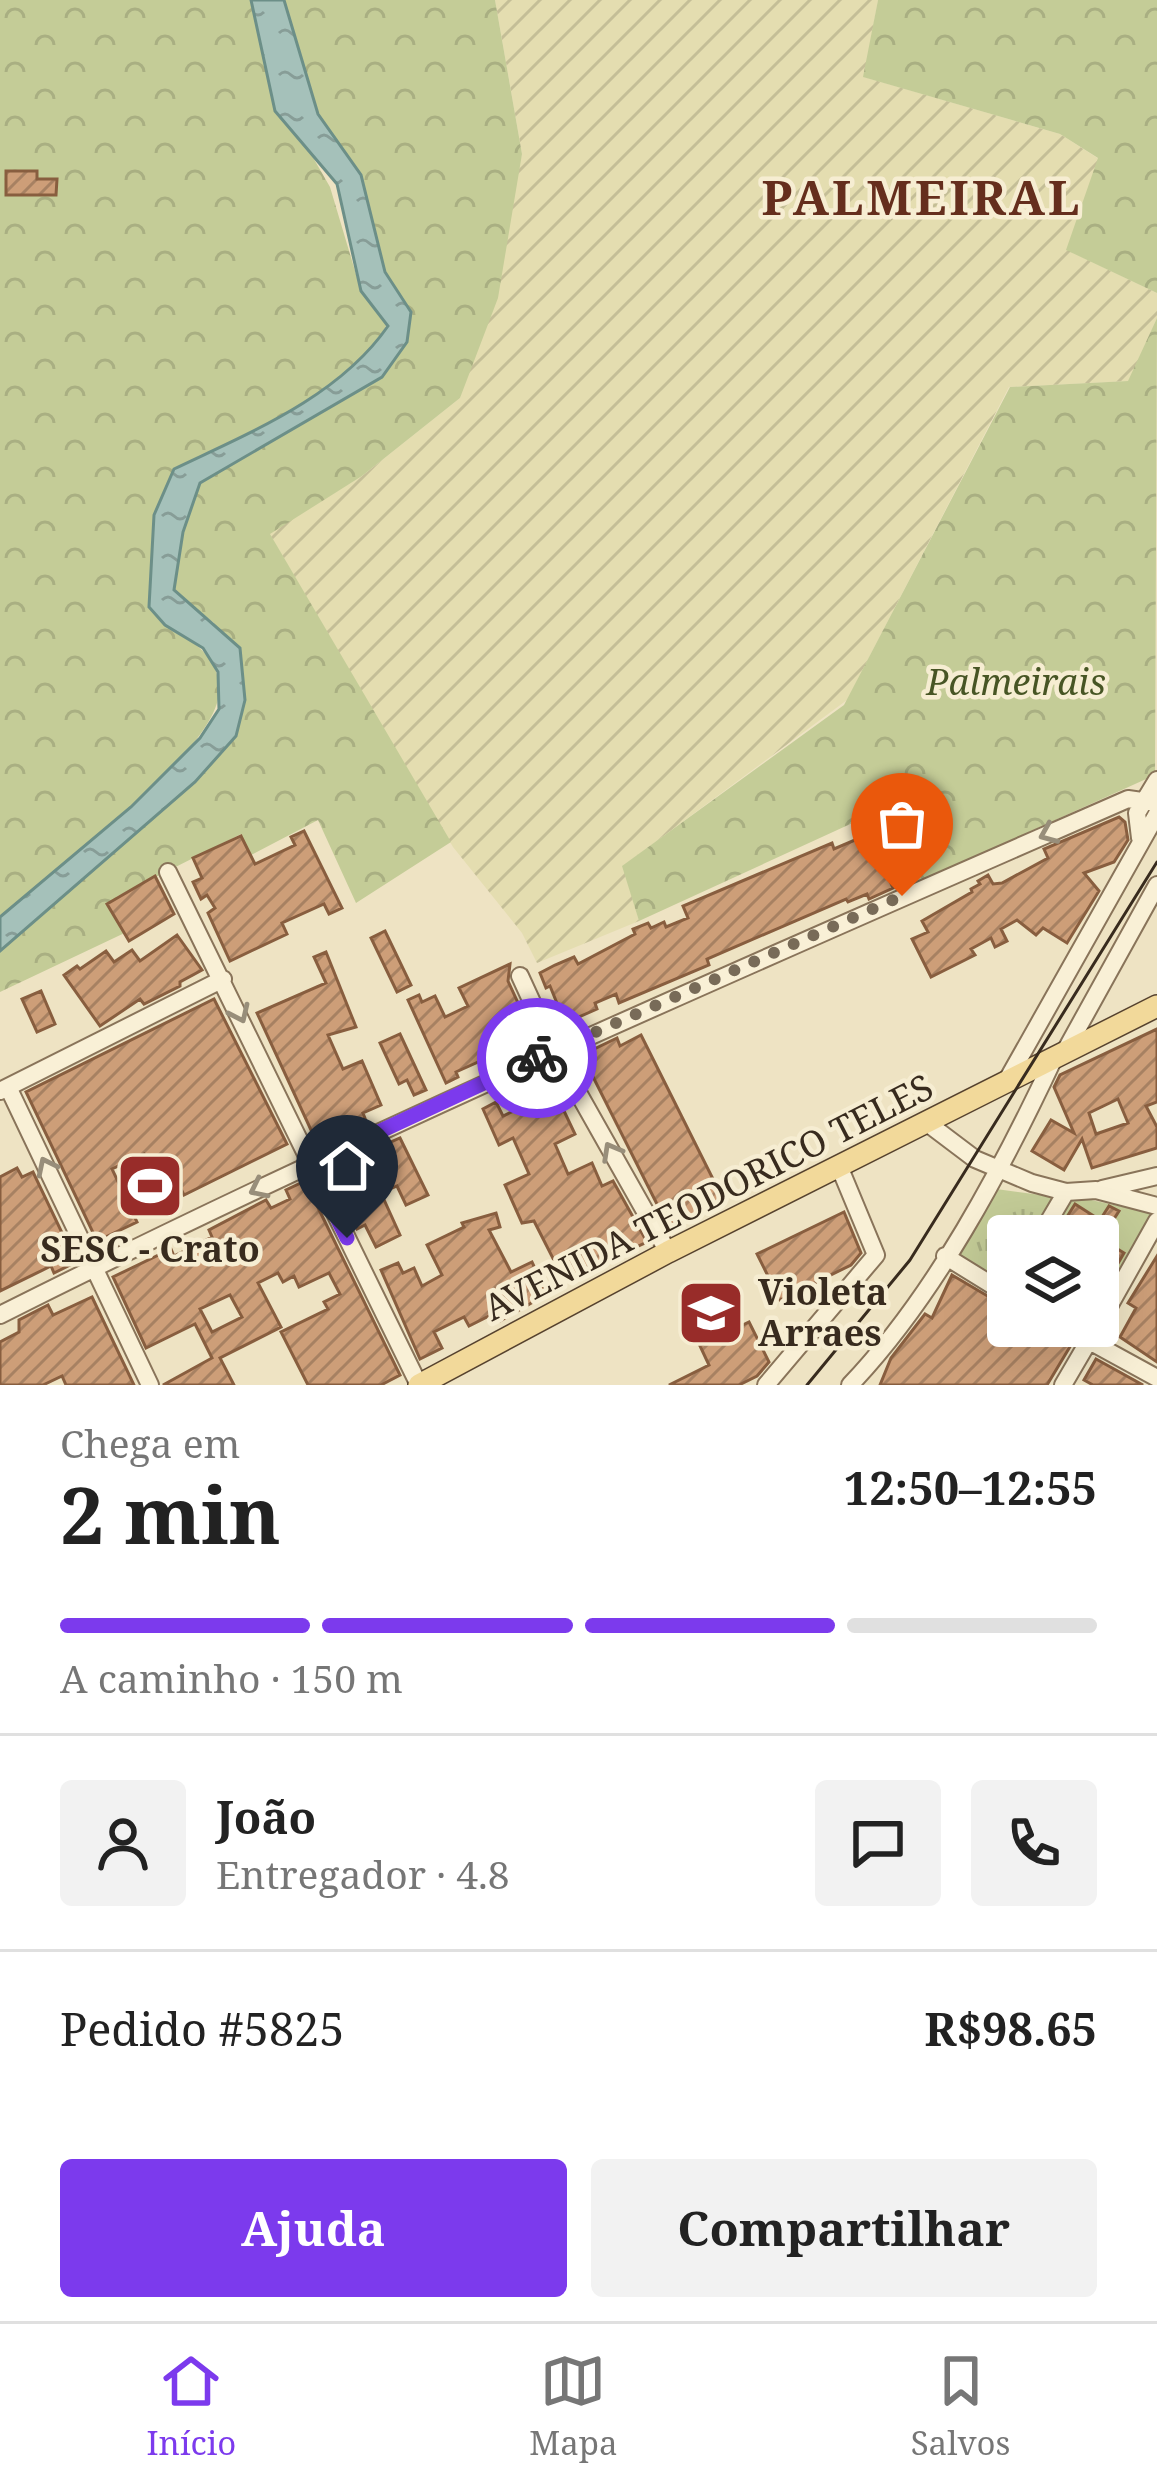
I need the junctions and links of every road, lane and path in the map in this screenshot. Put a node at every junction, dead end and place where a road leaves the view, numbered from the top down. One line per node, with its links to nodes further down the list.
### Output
1 (1157, 780): 2 (street)
2 (1150, 801): 4 (street); 10 (street, one-way to 10)
3 (1157, 814): 4 (street)
4 (1141, 838): 12 (street)
5 (168, 872): 8 (street)
6 (1157, 885): 11 (street)
7 (520, 976): 10 (street)
8 (223, 979): 13 (street); 15 (street, one-way to 15)
9 (1157, 1006): 11 (main road, AVENIDA TEODORICO TELES)
10 (554, 1050): 15 (street); 24 (street, one-way to 10)
11 (1059, 1055): 12 (main road, AVENIDA TEODORICO TELES); 17 (street)
12 (1006, 1082): 14 (main road, AVENIDA TEODORICO TELES)
13 (4, 1089): 26 (street, one-way to 13)
14 (926, 1122): 16 (main road, AVENIDA TEODORICO TELES); 17 (street)
15 (310, 1164): 26 (street, one-way to 26); 34 (street)
16 (839, 1166): 24 (main road, AVENIDA TEODORICO TELES); 35 (street)
17 (1000, 1172): 20 (street); 25 (street)
18 (1157, 1176): 19 (street)
19 (1096, 1190): 20 (street); 21 (street)
20 (1066, 1192): 22 (street)
21 (1157, 1206)
22 (1052, 1215)
23 (1157, 1221): 28 (street)
24 (668, 1252): 34 (main road, AVENIDA TEODORICO TELES)
25 (945, 1256): 27 (street); 36 (street)
26 (94, 1268): 29 (street); 33 (street)
27 (987, 1280)
28 (1119, 1288)
29 (0, 1315)
30 (1086, 1347): 37 (street)
31 (1116, 1347): 32 (street)
32 (1157, 1378)
33 (150, 1385)
34 (419, 1385)
35 (766, 1385)
36 (850, 1385)
37 (1063, 1385)

